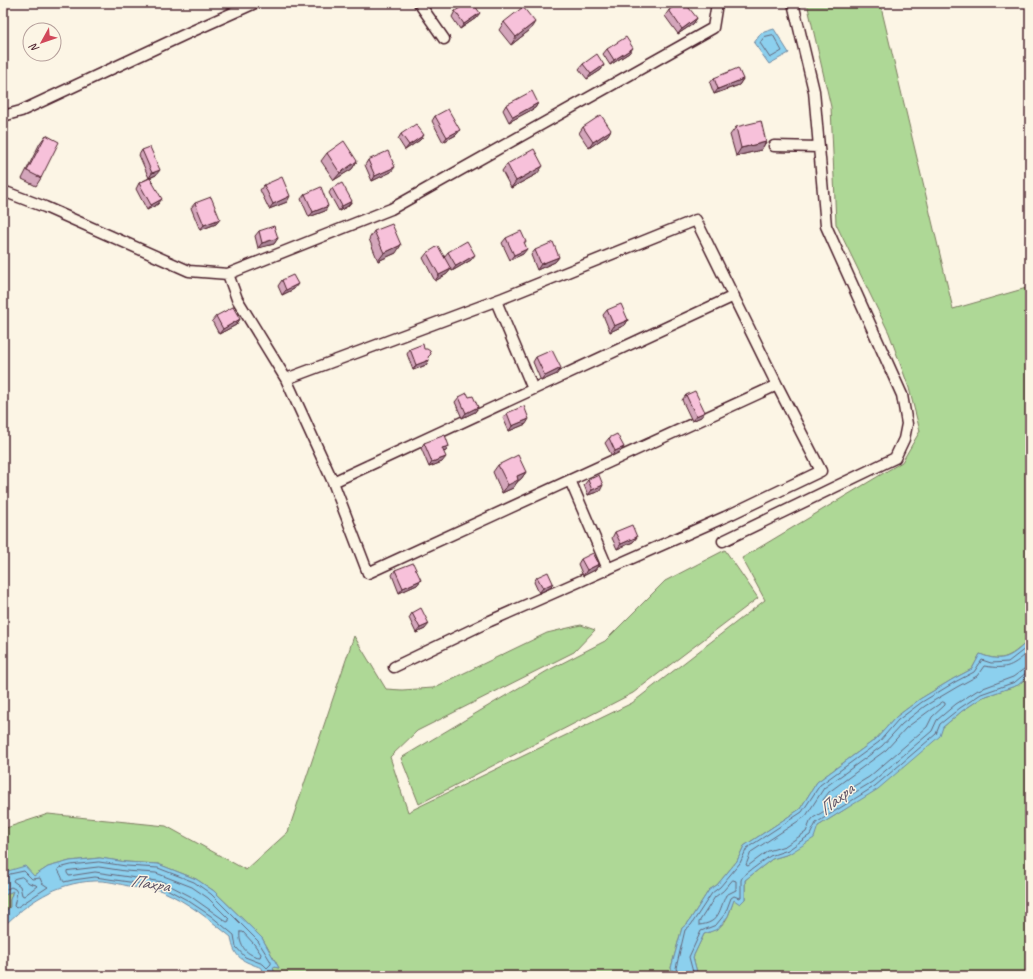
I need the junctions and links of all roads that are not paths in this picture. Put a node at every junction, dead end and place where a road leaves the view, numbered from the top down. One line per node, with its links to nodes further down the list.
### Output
1 (255, 3): 6 (street)
2 (419, 3): 5 (street)
3 (717, 3): 10 (street)
4 (793, 3): 8 (street)
5 (444, 39)
6 (3, 116)
7 (774, 146): 8 (street)
8 (819, 147): 18 (street)
9 (3, 191): 10 (street)
10 (228, 274): 13 (street)
11 (734, 296): 12 (street); 14 (street); 15 (street)
12 (496, 300): 13 (street); 15 (street)
13 (286, 379): 17 (street)
14 (777, 385): 16 (street); 19 (street)
15 (533, 389): 17 (street)
16 (570, 480): 17 (street); 19 (street)
17 (332, 482)
18 (723, 541)
19 (608, 568): 20 (street)
20 (394, 667)

